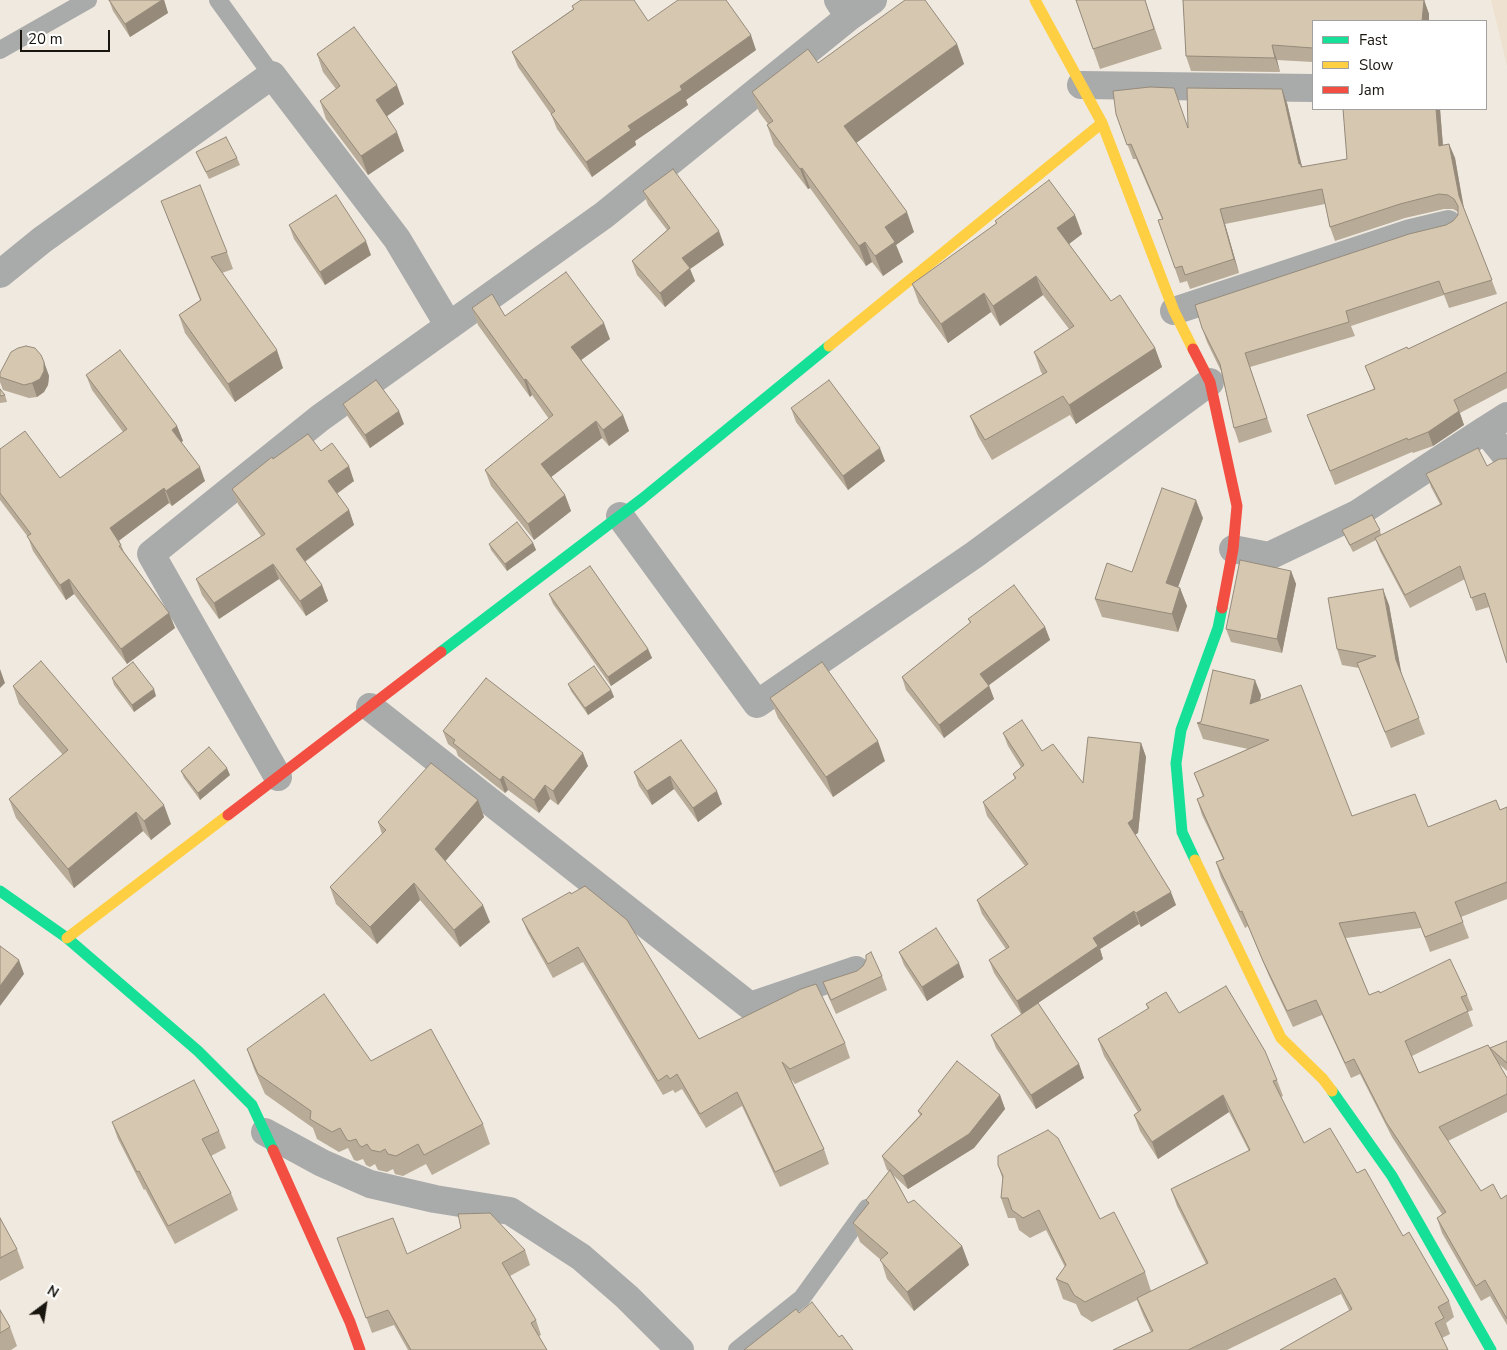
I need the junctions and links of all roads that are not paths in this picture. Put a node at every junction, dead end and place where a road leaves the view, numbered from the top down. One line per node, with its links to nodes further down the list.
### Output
1 (88, 0): 6 (lane)
2 (218, 0): 7 (lane)
3 (873, 0): 5 (street)
4 (1035, 0): 8 (street)
5 (843, 8): 14 (street)
6 (0, 50)
7 (272, 75): 12 (street); 14 (street)
8 (1082, 85): 9 (street); 10 (street)
9 (1312, 88)
10 (1102, 122): 13 (street); 18 (street)
11 (1448, 224): 13 (street)
12 (0, 274)
13 (1174, 311): 15 (street)
14 (449, 326): 21 (street)
15 (1210, 382): 18 (street); 19 (street)
16 (1496, 423): 17 (street); 19 (street)
17 (1507, 457)
18 (620, 516): 20 (street)
19 (1233, 549): 30 (street)
20 (370, 707): 21 (street); 24 (street)
21 (278, 777): 23 (street)
22 (0, 891): 23 (street)
23 (67, 938): 25 (street)
24 (856, 970)
25 (266, 1132): 27 (street); 28 (street)
26 (877, 1194): 29 (lane)
27 (360, 1350)
28 (680, 1350)
29 (737, 1350)
30 (1491, 1350)

